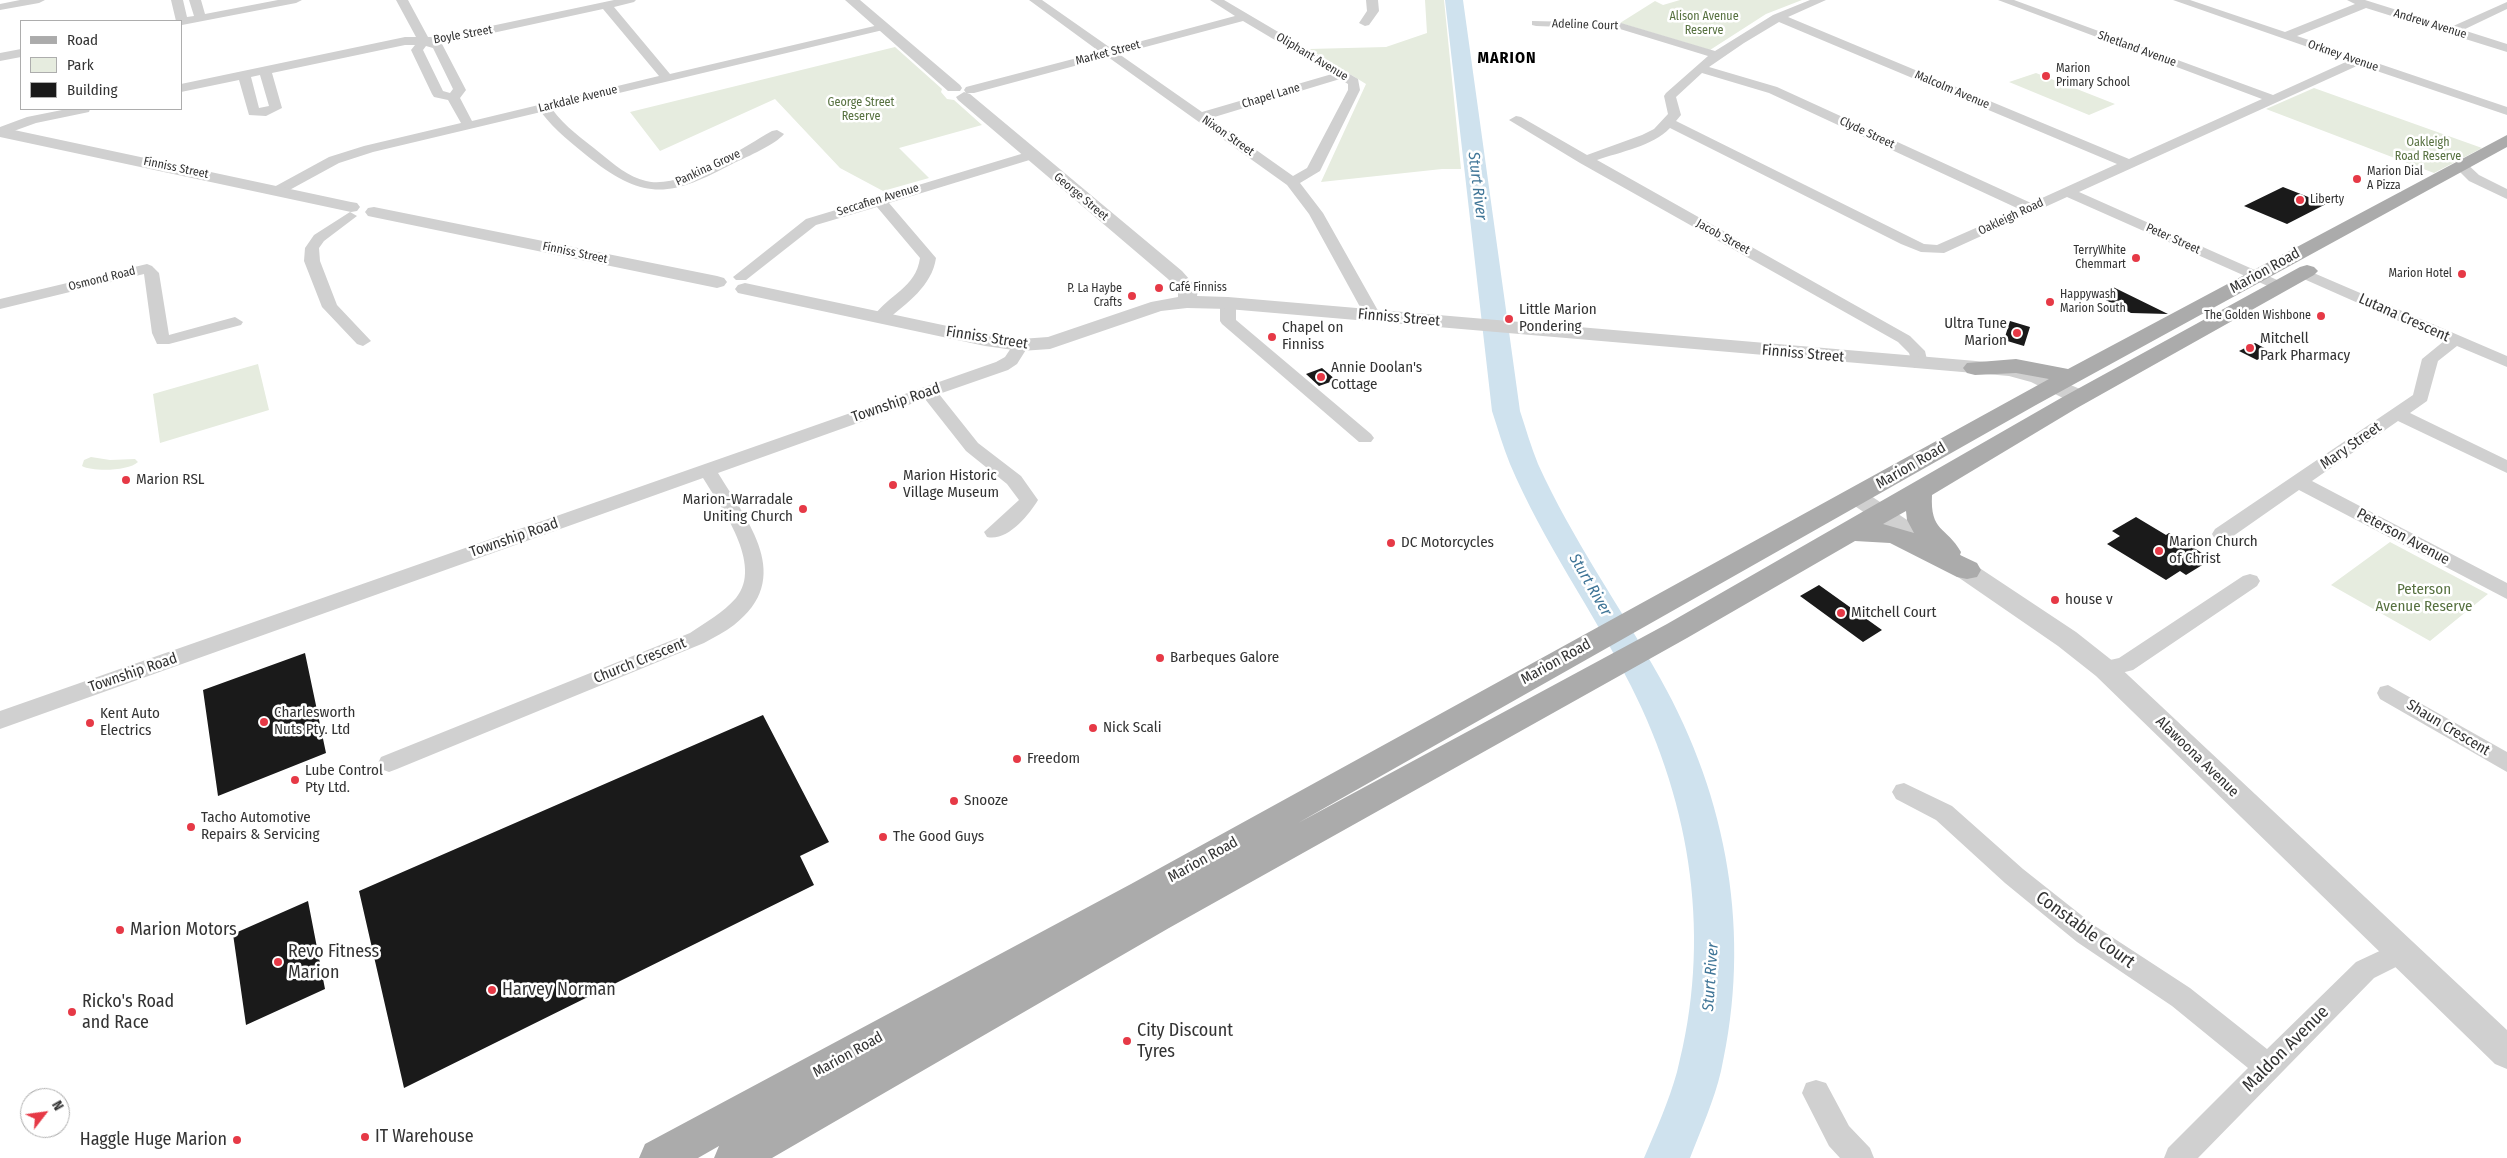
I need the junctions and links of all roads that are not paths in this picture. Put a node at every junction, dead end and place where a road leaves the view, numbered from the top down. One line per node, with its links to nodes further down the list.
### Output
1 (39, 0): 18 (street)
2 (176, 0): 22 (street)
3 (195, 0): 21 (street)
4 (296, 0): 21 (street)
5 (402, 0): 29 (street)
6 (630, 0): 16 (street, Boyle Street)
7 (852, 0): 26 (street, George Street)
8 (1035, 0): 32 (street, Nixon Street)
9 (1216, 0): 19 (street, Oliphant Avenue)
10 (1372, 0): 24 (street)
11 (1820, 0): 20 (street)
12 (2004, 0): 44 (street, Shetland Avenue)
13 (2179, 0): 28 (street, Orkney Avenue)
14 (2353, 0): 15 (street, Andrew Avenue)
15 (2365, 4): 27 (street, Andrew Avenue); 28 (street)
16 (606, 5): 29 (street, Boyle Street); 40 (street)
17 (2507, 5): 27 (street)
18 (0, 7)
19 (1245, 17): 32 (street, Market Street); 39 (street, Oliphant Avenue)
20 (1777, 17): 33 (street); 58 (street, Malcolm Avenue)
21 (200, 18): 23 (street)
22 (181, 20)
23 (182, 22)
24 (1365, 23)
25 (1536, 24): 33 (street, Adeline Court)
26 (883, 27): 40 (street, Larkdale Avenue); 42 (street, George Street)
27 (2452, 31): 30 (street, Andrew Avenue)
28 (2286, 36): 35 (street, Orkney Avenue)
29 (424, 41): 37 (street, Boyle Street); 43 (street); 43 (street)
30 (2507, 48)
31 (20, 53): 34 (street)
32 (1110, 53): 42 (street, Market Street); 48 (street, Nixon Street)
33 (1719, 56): 36 (street)
34 (0, 57)
35 (2358, 61): 44 (street, Oakleigh Road); 47 (street, Orkney Avenue)
36 (1700, 68): 50 (street); 66 (street, Clyde Street)
37 (266, 71): 38 (street, Boyle Street); 38 (street)
38 (244, 75): 41 (street, Boyle Street)
39 (1341, 75): 48 (street, Chapel Lane); 60 (street, Oliphant Avenue)
40 (667, 78): 45 (street, Larkdale Avenue)
41 (182, 88)
42 (963, 91): 55 (street, George Street)
43 (452, 97): 51 (street)
44 (2270, 98): 58 (street, Oakleigh Road)
45 (544, 108): 51 (street, Larkdale Avenue); 53 (street, Pankina Grove)
46 (79, 110): 52 (street)
47 (2507, 111)
48 (1201, 117): 60 (street, Nixon Street)
49 (1516, 120): 57 (street, Jacob Street)
50 (1668, 122): 57 (street); 66 (street, Oakleigh Road)
51 (468, 126): 62 (street, Larkdale Avenue)
52 (0, 132): 62 (street, Finniss Street)
53 (777, 134)
54 (2507, 140): 59 (main road, Marion Road)
55 (1031, 155): 65 (street, Seccafien Avenue); 72 (street, George Street)
56 (2507, 159): 59 (main road, Marion Road)
57 (1585, 160): 82 (street, Jacob Street)
58 (2128, 164): 63 (street, Oakleigh Road)
59 (2469, 175): 61 (street); 64 (street); 68 (main road, Marion Road); 69 (main road, Marion Road)
60 (1292, 182): 75 (street, Nixon Street)
61 (2507, 182)
62 (279, 190): 67 (street, Finniss Street)
63 (2067, 192): 66 (street, Oakleigh Road); 69 (street, Peter Street)
64 (2507, 196)
65 (879, 200): 70 (street, Seccafien Avenue); 76 (street)
66 (2030, 208)
67 (350, 212): 70 (street, Finniss Street); 79 (street)
68 (2302, 273): 71 (main road, Marion Road); 78 (street, Lutana Crescent)
69 (2257, 276): 71 (street, Peter Street); 84 (main road, Marion Road)
70 (743, 283): 76 (street, Finniss Street)
71 (2279, 286): 84 (main road, Marion Road)
72 (1187, 302): 73 (street, Finniss Street); 80 (street, Finniss Street)
73 (1228, 303): 75 (street, Finniss Street); 87 (street)
74 (0, 304): 77 (street, Osmond Road)
75 (1372, 316): 82 (street, Finniss Street)
76 (881, 317): 80 (street, Finniss Street)
77 (235, 322)
78 (2455, 340): 81 (street, Lutana Crescent); 86 (street, Mary Street)
79 (363, 341)
80 (1021, 345): 85 (street, Township Road)
81 (2505, 359)
82 (1920, 364): 83 (street, Finniss Street)
83 (1975, 368): 84 (street, Finniss Street); 84 (main road)
84 (2064, 391): 91 (main road, Marion Road); 92 (main road, Marion Road)
85 (929, 392): 89 (street, Township Road); 94 (street)
86 (2398, 414): 88 (street); 90 (street, Mary Street)
87 (1364, 438)
88 (2507, 466)
89 (707, 470): 103 (street, Township Road); 104 (street, Church Crescent)
90 (2299, 482): 96 (street, Mary Street); 99 (street, Peterson Avenue)
91 (1920, 490): 93 (main road, Marion Road); 97 (main road)
92 (1857, 497): 93 (street, Alawoona Avenue); 100 (main road, Marion Road)
93 (1881, 514): 95 (main road, Marion Road); 97 (street, Alawoona Avenue)
94 (994, 532)
95 (1850, 532): 97 (main road); 100 (main road, Marion Road)
96 (2222, 534)
97 (1967, 570): 101 (street, Alawoona Avenue)
98 (2250, 581): 101 (street)
99 (2507, 592)
100 (1599, 656): 111 (main road, Marion Road); 112 (main road, Marion Road)
101 (2104, 669): 107 (street, Alawoona Avenue)
102 (2388, 693): 105 (street, Shaun Crescent)
103 (0, 720)
104 (389, 763)
105 (2507, 763)
106 (1904, 792): 109 (street, Constable Court)
107 (2401, 952): 108 (street, Alawoona Avenue); 109 (street, Maldon Avenue)
108 (2507, 1053)
109 (2268, 1067): 114 (street, Maldon Avenue)
110 (1816, 1093): 113 (street)
111 (659, 1158)
112 (734, 1158)
113 (1860, 1158)
114 (2178, 1158)

